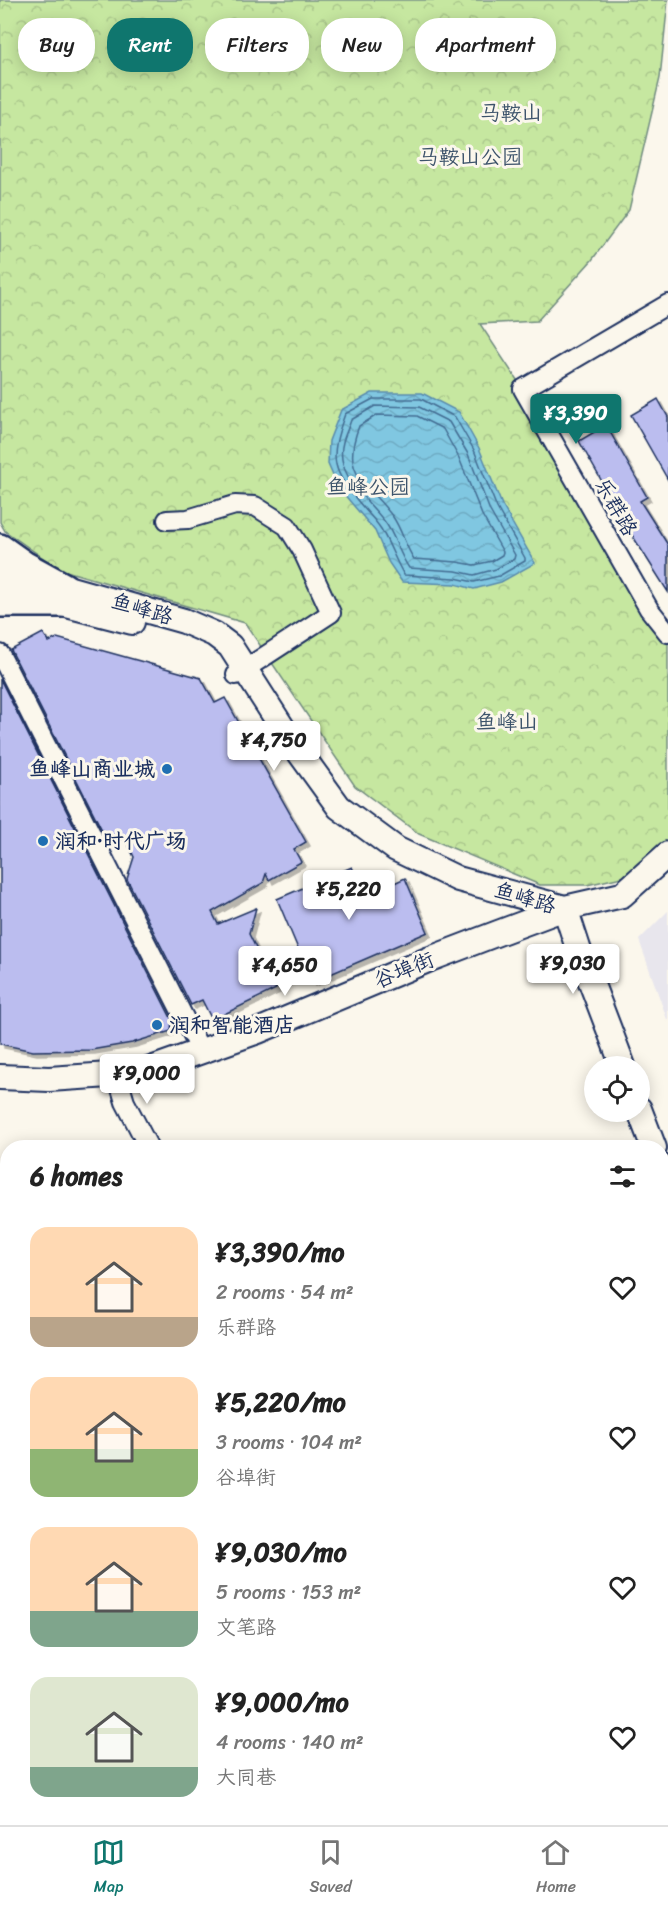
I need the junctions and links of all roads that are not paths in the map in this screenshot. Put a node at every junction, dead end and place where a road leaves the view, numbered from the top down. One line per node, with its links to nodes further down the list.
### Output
1 (668, 304): 8 (street, 乐群路)
2 (167, 520): 10 (street)
3 (0, 548): 6 (main road)
4 (0, 568): 6 (main road, 鱼峰路)
5 (0, 588): 6 (main road, 鱼峰路)
6 (63, 595): 7 (main road); 10 (main road, 鱼峰路)
7 (0, 603)
8 (668, 633)
9 (0, 654): 13 (street)
10 (241, 672): 12 (main road, 鱼峰路)
11 (668, 854): 12 (main road, 谷埠街)
12 (565, 908): 13 (main road, 谷埠街); 14 (main road)
13 (201, 1051): 15 (main road, 谷埠街)
14 (619, 1056)
15 (117, 1075): 16 (main road, 谷埠街); 18 (street)
16 (0, 1077)
17 (644, 1122): 19 (main road)
18 (145, 1140)
19 (651, 1140)

